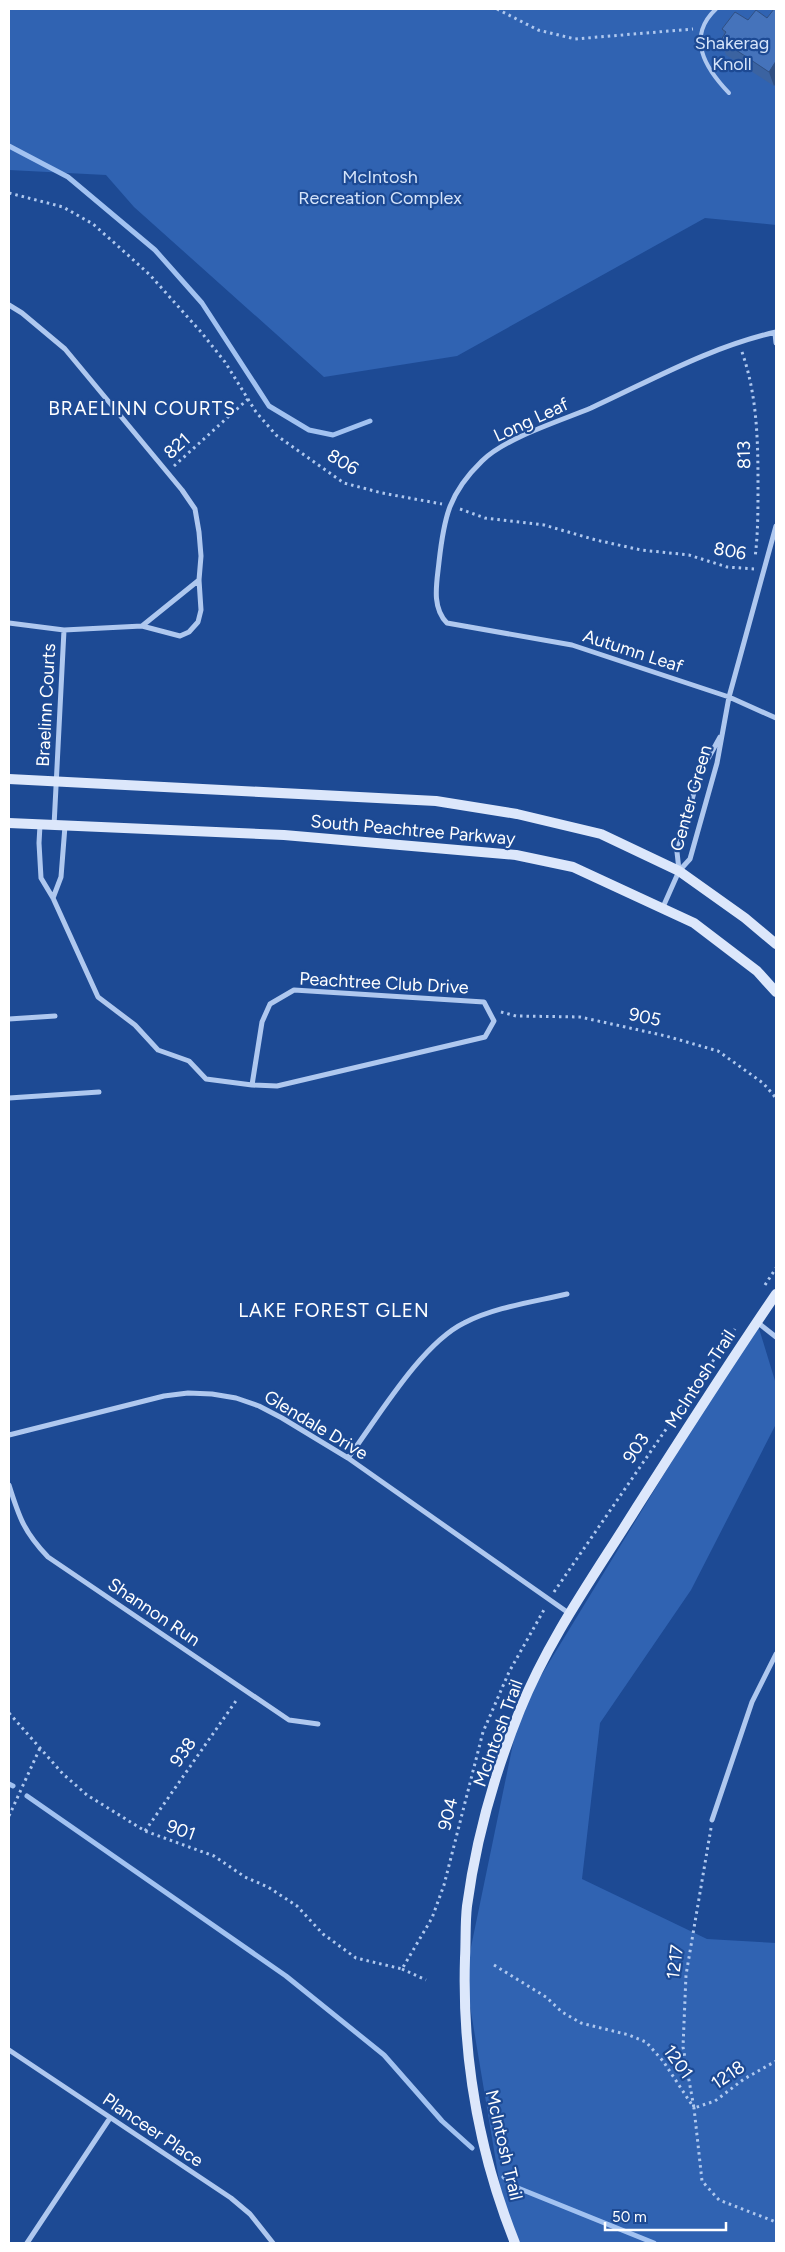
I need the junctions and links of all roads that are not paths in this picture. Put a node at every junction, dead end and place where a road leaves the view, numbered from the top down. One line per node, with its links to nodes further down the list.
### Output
1 (716, 9): 2 (lane)
2 (729, 93)
3 (9, 305): 7 (street, Braelinn Courts)
4 (776, 333): 5 (street); 11 (street, Long Leaf)
5 (776, 343)
6 (776, 526): 12 (street, Center Green)
7 (199, 580): 9 (street); 9 (street, Braelinn Courts)
8 (9, 623): 10 (street, Braelinn Courts)
9 (142, 626): 10 (street, Braelinn Courts)
10 (64, 630): 16 (street, Braelinn Courts)
11 (527, 638): 12 (street, Autumn Leaf)
12 (729, 697): 13 (street, Autumn Leaf); 14 (street, Center Green)
13 (776, 718)
14 (722, 733): 21 (street, Center Green); 21 (street, Center Green)
15 (9, 779): 16 (main road, South Peachtree Parkway)
16 (56, 782): 19 (street, Braelinn Courts); 21 (main road, South Peachtree Parkway)
17 (9, 823): 18 (main road, South Peachtree Parkway)
18 (40, 825): 19 (main road, South Peachtree Parkway); 22 (street, Peachtree Club Drive)
19 (54, 826): 20 (main road, South Peachtree Parkway)
20 (65, 826): 22 (street); 23 (main road, South Peachtree Parkway)
21 (679, 871): 23 (street); 24 (main road, South Peachtree Parkway)
22 (53, 898): 28 (street, Peachtree Club Drive)
23 (663, 907): 25 (main road, South Peachtree Parkway)
24 (776, 944)
25 (776, 992)
26 (55, 1016): 27 (street)
27 (9, 1019)
28 (252, 1085): 28 (street, Peachtree Club Drive)
29 (100, 1092): 30 (street)
30 (9, 1098)
31 (567, 1294): 36 (street)
32 (776, 1294): 33 (main road, McIntosh Trail)
33 (757, 1322): 34 (street); 38 (main road, McIntosh Trail)
34 (776, 1336)
35 (9, 1435): 36 (street, Glendale Drive)
36 (348, 1458): 38 (street, Glendale Drive)
37 (9, 1485): 40 (street, Shannon Run)
38 (571, 1614): 46 (main road, McIntosh Trail)
39 (776, 1654): 41 (street)
40 (318, 1724)
41 (712, 1820)
42 (9, 2050): 43 (street, Planceer Place)
43 (110, 2118): 44 (street); 45 (street, Planceer Place)
44 (27, 2243)
45 (273, 2243)
46 (515, 2243)

